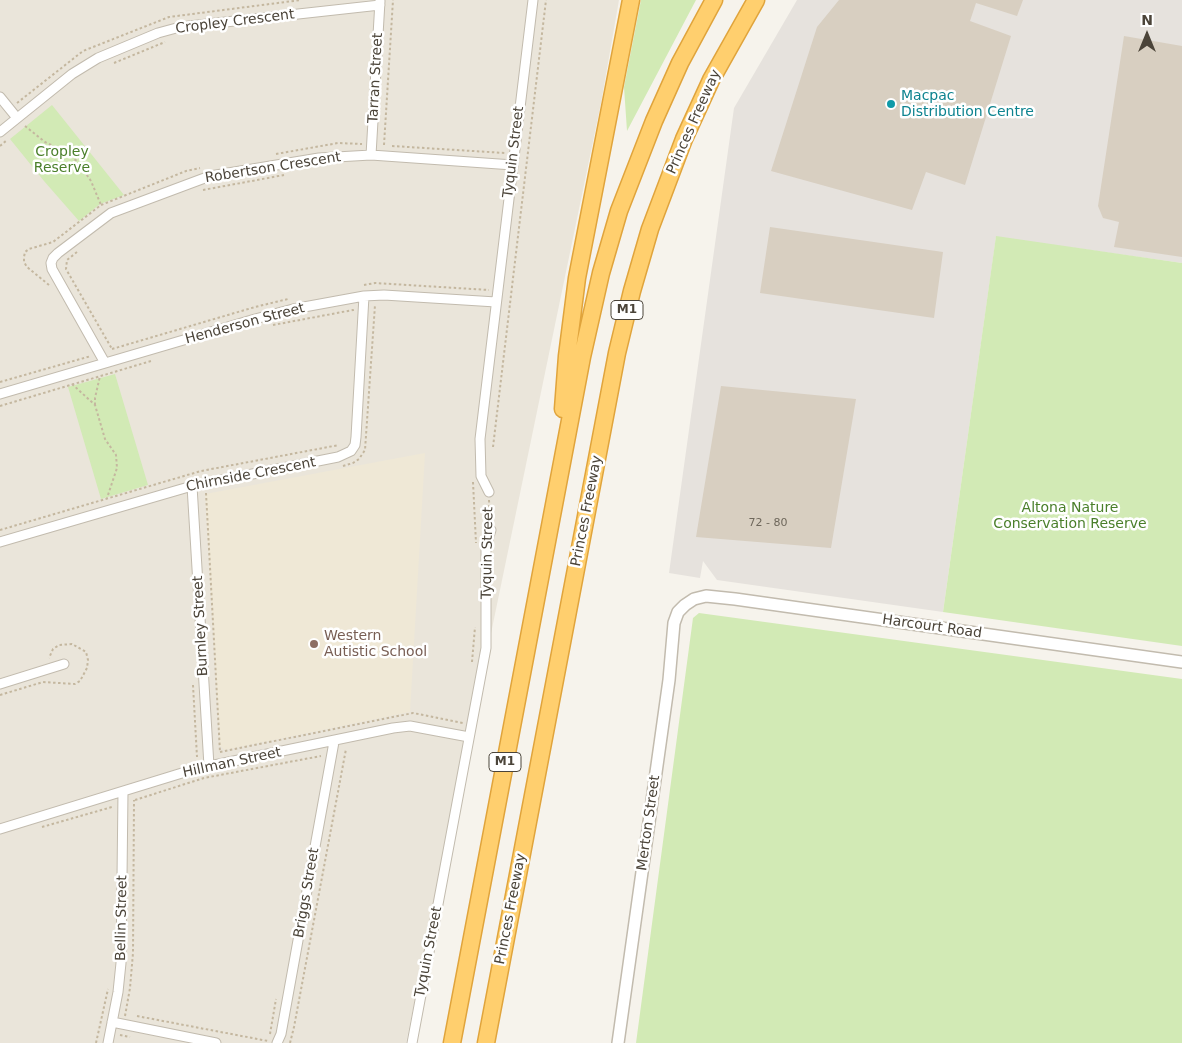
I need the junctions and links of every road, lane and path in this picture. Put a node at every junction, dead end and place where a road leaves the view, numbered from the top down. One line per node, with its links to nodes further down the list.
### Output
1 (393, 0): 16 (path)
2 (533, 0): 20 (street, Tyquin Street)
3 (546, 0): 43 (path)
4 (631, 0): 46 (highway)
5 (714, 0): 46 (highway, M1)
6 (756, 0): 83 (highway, Princes Freeway / M1)
7 (380, 2): 11 (street, Cropley Crescent); 15 (street, Tarran Street)
8 (165, 42): 9 (path)
9 (109, 65)
10 (0, 97): 11 (street)
11 (17, 118): 13 (street, Cropley Crescent)
12 (25, 126): 24 (path)
13 (0, 132)
14 (12, 136): 17 (path)
15 (372, 145): 16 (path); 18 (path); 19 (street, Tarran Street)
16 (384, 145): 20 (path)
17 (0, 146)
18 (271, 155)
19 (371, 155): 20 (street, Robertson Crescent); 36 (street, Robertson Crescent)
20 (508, 165): 29 (street, Tyquin Street)
21 (205, 168): 24 (path)
22 (289, 174): 23 (path)
23 (204, 190)
24 (101, 205): 27 (path)
25 (82, 248): 34 (path)
26 (489, 290): 29 (path)
27 (53, 292)
28 (364, 296): 29 (street, Henderson Street); 30 (street, Chirnside Crescent); 36 (street, Henderson Street)
29 (491, 302): 48 (street, Tyquin Street)
30 (364, 307): 31 (path); 44 (path); 47 (street, Chirnside Crescent)
31 (353, 310): 32 (path); 33 (path)
32 (352, 319)
33 (266, 327)
34 (112, 349)
35 (155, 360): 37 (path)
36 (105, 363): 39 (street, Henderson Street)
37 (100, 376): 38 (path); 40 (path)
38 (72, 384): 40 (path); 41 (path)
39 (0, 394)
40 (95, 405): 49 (path)
41 (0, 406)
42 (343, 444): 49 (path)
43 (493, 447)
44 (336, 468)
45 (472, 475): 53 (path)
46 (558, 482): 82 (highway, M1)
47 (192, 486): 52 (street, Chirnside Crescent); 66 (street, Burnley Street)
48 (489, 492): 51 (path, Tyquin Street)
49 (107, 499): 50 (path)
50 (0, 530)
51 (491, 530): 61 (street, Tyquin Street)
52 (0, 542)
53 (477, 548)
54 (684, 605): 56 (street, Harcourt Road); 84 (street, Merton Street)
55 (476, 623): 58 (path)
56 (1182, 662)
57 (64, 664): 59 (street)
58 (472, 669)
59 (0, 684)
60 (463, 723): 61 (path)
61 (465, 736): 62 (street, Hillman Street); 81 (street, Tyquin Street)
62 (334, 742): 63 (street, Briggs Street); 66 (street, Hillman Street)
63 (333, 751): 64 (path); 79 (street, Briggs Street); 80 (path)
64 (319, 757): 65 (path); 68 (path)
65 (322, 761)
66 (209, 766): 67 (street, Hillman Street)
67 (123, 792): 70 (street, Hillman Street); 75 (street, Bellin Street)
68 (135, 800)
69 (112, 815): 71 (path)
70 (0, 829)
71 (38, 829)
72 (109, 983): 76 (path)
73 (278, 992): 74 (path)
74 (135, 1016)
75 (112, 1022): 77 (street, Bellin Street); 78 (street)
76 (96, 1043)
77 (108, 1043)
78 (216, 1043)
79 (277, 1043)
80 (290, 1043)
81 (412, 1043)
82 (452, 1043)
83 (486, 1043)
84 (618, 1043)

